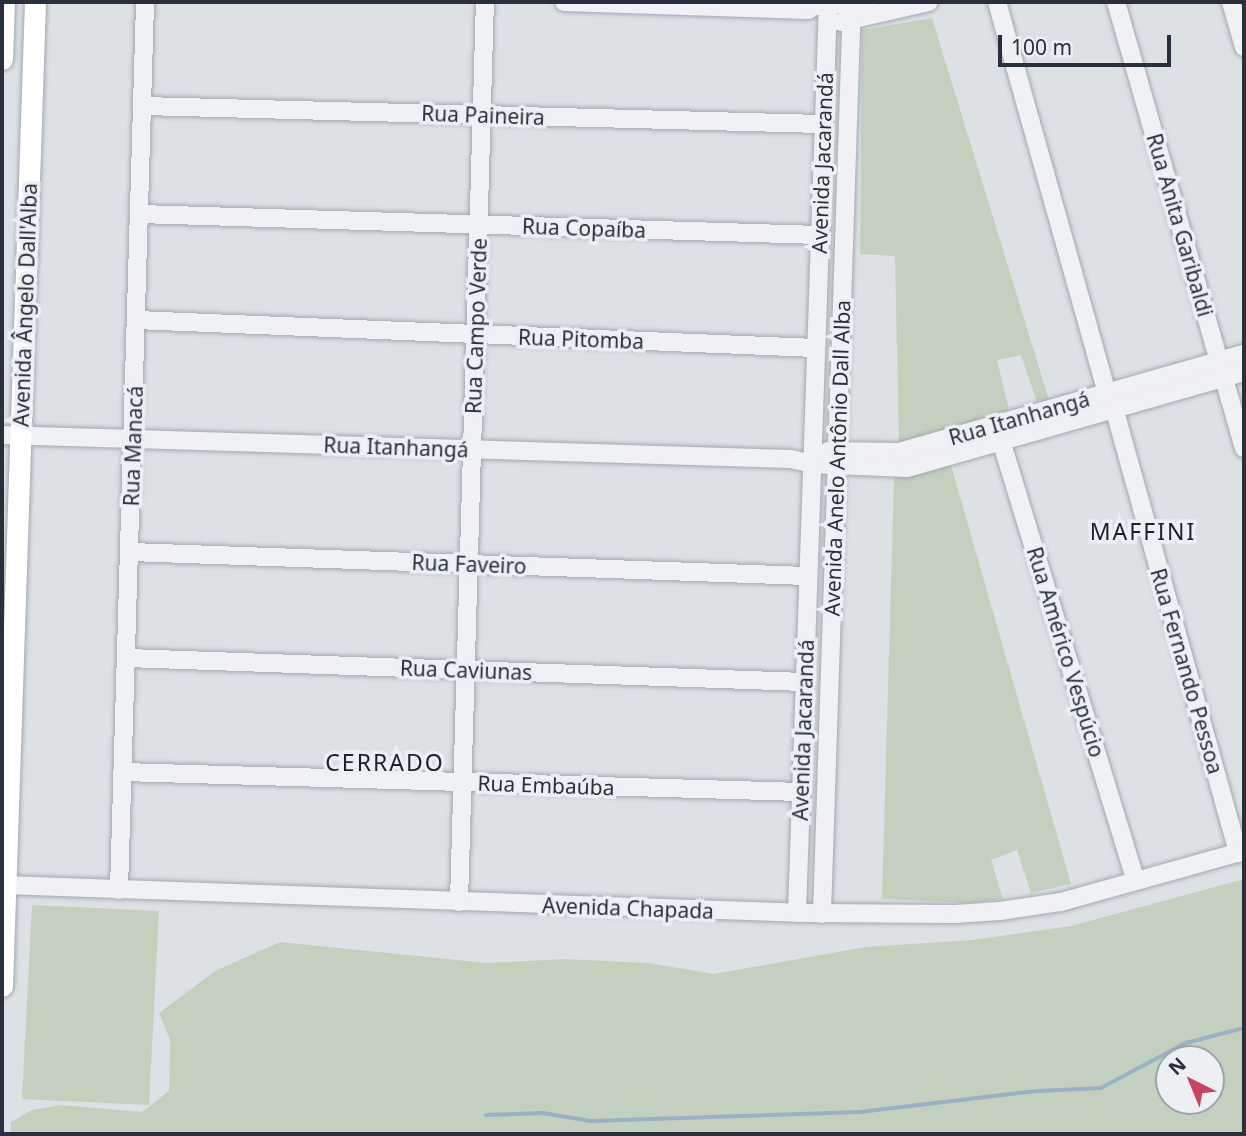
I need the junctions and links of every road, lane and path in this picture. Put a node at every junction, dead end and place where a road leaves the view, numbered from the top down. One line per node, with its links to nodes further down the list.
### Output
1 (4, 2): 13 (main road)
2 (35, 2): 28 (main road, Avenida Ângelo Dall'Alba)
3 (145, 2): 14 (street, Rua Manacá)
4 (485, 2): 15 (street, Rua Campo Verde)
5 (564, 2): 11 (street)
6 (929, 2): 10 (street)
7 (997, 2): 26 (street, Rua Fernando Pessoa)
8 (1116, 2): 24 (street, Rua Anita Garibaldi)
9 (1231, 2): 12 (street)
10 (859, 9): 11 (street); 33 (street, Avenida Anelo Antônio Dall Alba)
11 (828, 10): 16 (street, Avenida Jacarandá)
12 (1244, 47)
13 (2, 60)
14 (142, 106): 15 (street, Rua Paineira); 17 (street, Rua Manacá)
15 (482, 115): 16 (street, Rua Paineira); 18 (street, Rua Campo Verde)
16 (823, 124): 19 (street, Avenida Jacarandá)
17 (139, 214): 18 (street, Rua Copaíba); 20 (street, Rua Manacá)
18 (479, 225): 19 (street, Rua Copaíba); 21 (street, Rua Campo Verde)
19 (820, 235): 22 (street, Avenida Jacarandá)
20 (136, 320): 21 (street, Rua Pitomba); 29 (street, Rua Manacá)
21 (476, 334): 22 (street, Rua Pitomba); 31 (street, Rua Campo Verde)
22 (816, 348): 32 (street, Avenida Jacarandá)
23 (1244, 354): 24 (street, Rua Itanhangá)
24 (1222, 369): 25 (street, Rua Itanhangá); 26 (street, Rua Itanhangá); 30 (street, Rua Anita Garibaldi)
25 (1244, 372)
26 (1111, 401): 27 (street, Rua Itanhangá); 45 (street, Rua Fernando Pessoa)
27 (998, 432): 33 (street, Rua Itanhangá); 46 (street, Rua Américo Vespúcio)
28 (11, 435): 29 (street, Rua Itanhangá); 47 (main road, Avenida Ângelo Dall'Alba)
29 (133, 437): 31 (street, Rua Itanhangá); 34 (street, Rua Manacá)
30 (1244, 448)
31 (472, 450): 32 (street, Rua Itanhangá); 35 (street, Rua Campo Verde)
32 (812, 457): 33 (street, Rua Itanhangá); 36 (street, Avenida Jacarandá)
33 (837, 458): 43 (street, Avenida Anelo Antônio Dall Alba)
34 (130, 552): 35 (street, Rua Faveiro); 37 (street, Rua Manacá)
35 (469, 564): 36 (street, Rua Faveiro); 38 (street, Rua Campo Verde)
36 (808, 576): 39 (street, Avenida Jacarandá)
37 (127, 658): 38 (street, Rua Caviunas); 40 (street, Rua Manacá)
38 (466, 670): 39 (street, Rua Caviunas); 41 (street, Rua Campo Verde)
39 (804, 682): 42 (street, Avenida Jacarandá)
40 (123, 772): 41 (street, Rua Embaúba); 48 (street, Rua Manacá)
41 (463, 782): 42 (street, Rua Embaúba); 49 (street, Rua Campo Verde)
42 (801, 792): 44 (street, Avenida Jacarandá)
43 (825, 808): 44 (street); 51 (street, Avenida Anelo Antônio Dall Alba)
44 (800, 811): 50 (street, Avenida Jacarandá)
45 (1241, 852): 46 (street, Avenida Chapada)
46 (1135, 880): 51 (street, Avenida Chapada)
47 (3, 886): 48 (street, Avenida Chapada); 52 (main road, Avenida Ângelo Dall'Alba)
48 (119, 890): 49 (street, Avenida Chapada)
49 (460, 902): 50 (street, Avenida Chapada)
50 (797, 913): 51 (street, Avenida Chapada)
51 (822, 914)
52 (2, 986)

